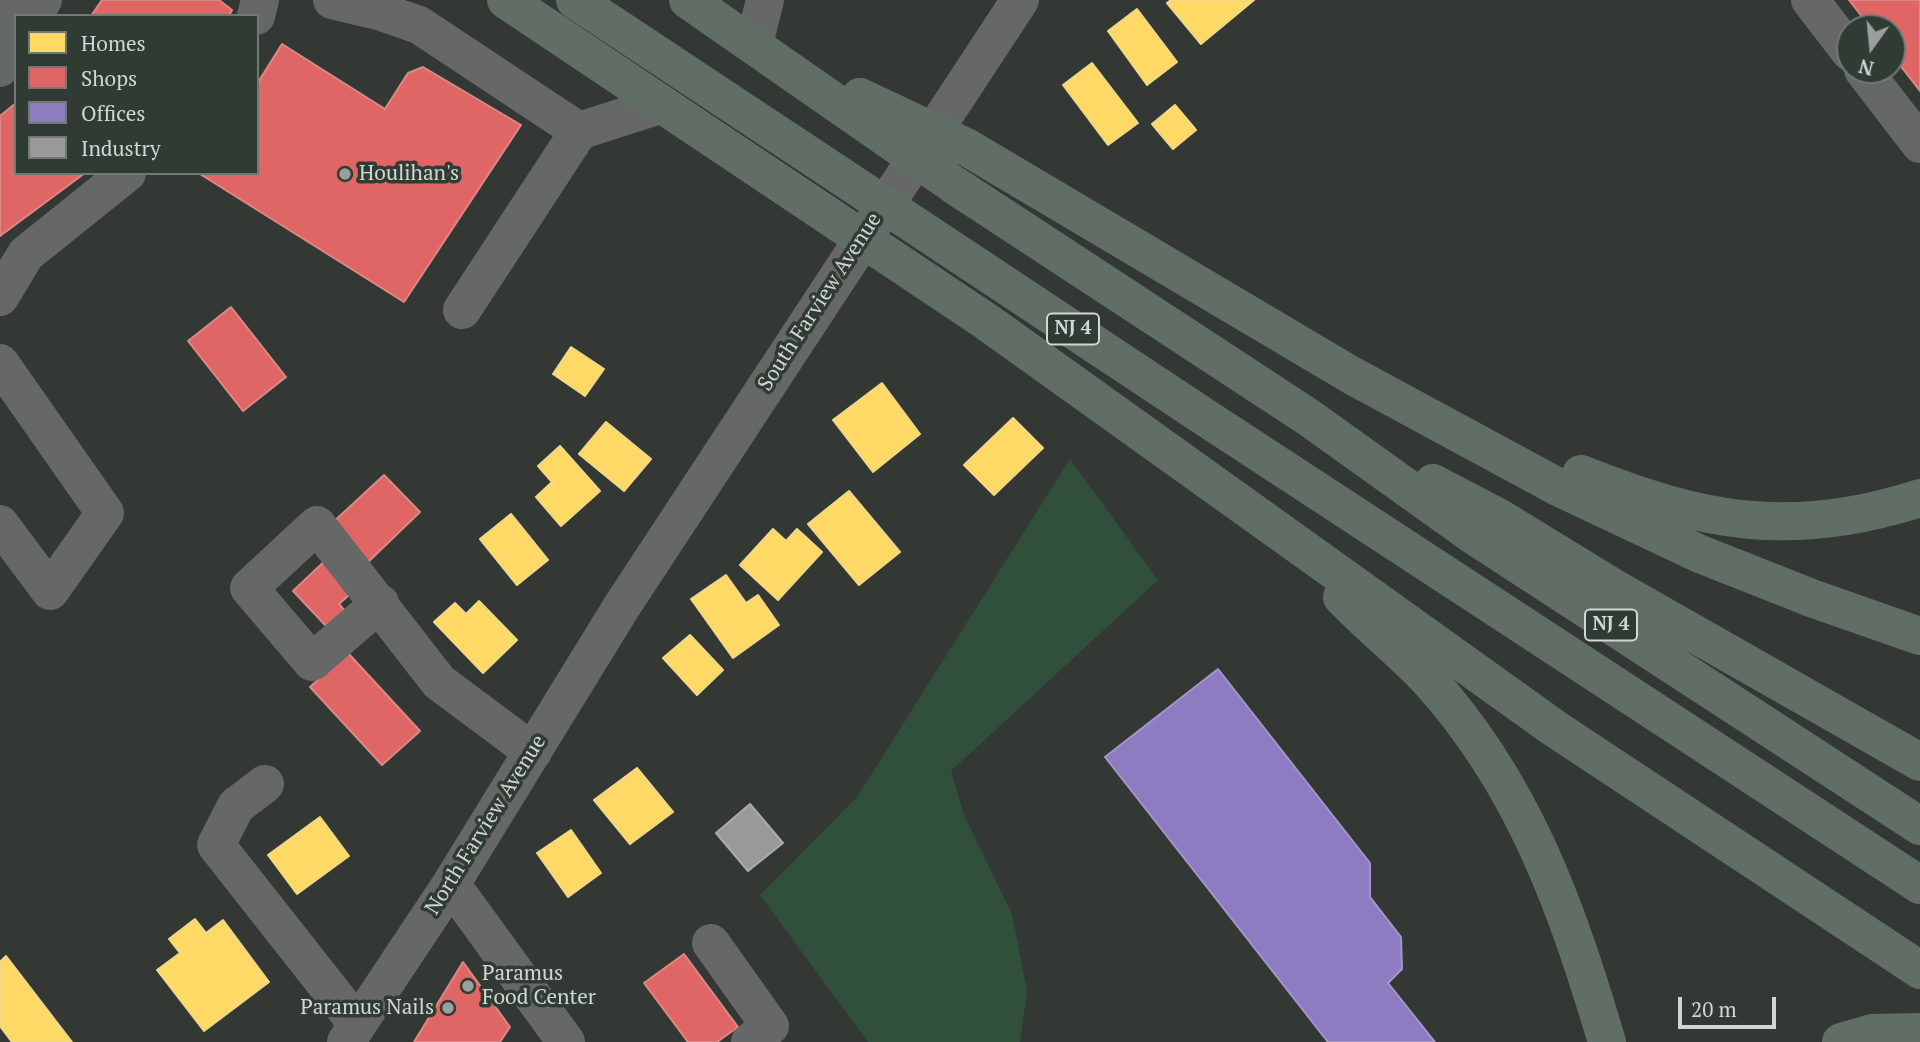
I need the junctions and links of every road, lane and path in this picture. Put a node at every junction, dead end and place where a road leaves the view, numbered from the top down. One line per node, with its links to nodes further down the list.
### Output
1 (332, 0): 9 (street)
2 (506, 0): 16 (highway)
3 (575, 0): 36 (highway, NJ 4)
4 (688, 0): 13 (highway, NJ 4)
5 (765, 0): 13 (street)
6 (1020, 0): 29 (street, South Farview Avenue)
7 (1810, 0): 11 (street)
8 (0, 2): 10 (street)
9 (384, 6): 17 (street)
10 (14, 20)
11 (1836, 34)
12 (14, 46): 14 (street)
13 (764, 50): 23 (highway); 24 (highway, NJ 4)
14 (0, 68)
15 (1874, 84): 18 (street)
16 (660, 105): 17 (street); 26 (highway)
17 (579, 131): 21 (street)
18 (1920, 144)
19 (125, 175): 20 (street)
20 (0, 297)
21 (462, 310)
22 (0, 363): 27 (street)
23 (1351, 376): 25 (highway); 30 (highway)
24 (1308, 417): 32 (highway); 34 (highway, NJ 4)
25 (1920, 498)
26 (1269, 523): 38 (highway); 43 (highway)
27 (0, 524)
28 (380, 603): 31 (street)
29 (622, 606): 31 (street, North Farview Avenue)
30 (1920, 636)
31 (533, 752): 35 (street, North Farview Avenue)
32 (1920, 762)
33 (265, 784): 40 (street)
34 (1920, 826)
35 (451, 884): 40 (street, North Farview Avenue); 41 (street)
36 (1920, 885)
37 (711, 943): 42 (street)
38 (1920, 971)
39 (1920, 1032): 44 (highway)
40 (351, 1033)
41 (566, 1042)
42 (750, 1042)
43 (1607, 1042)
44 (1841, 1042)

